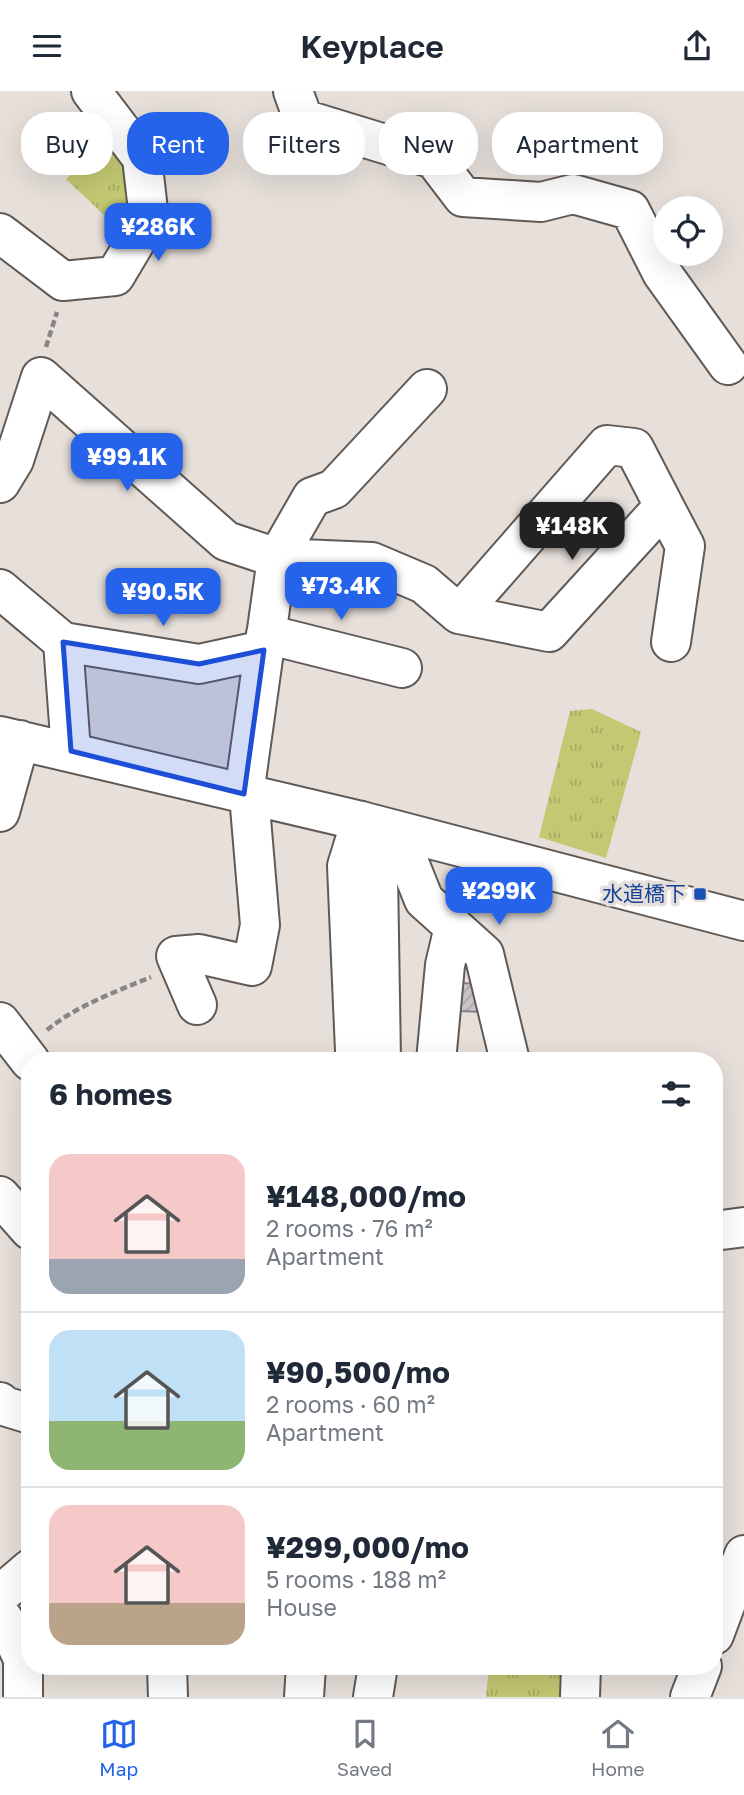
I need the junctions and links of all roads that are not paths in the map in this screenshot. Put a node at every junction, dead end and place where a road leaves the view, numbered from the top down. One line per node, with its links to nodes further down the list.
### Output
1 (91, 91): 3 (main road)
2 (293, 91): 4 (main road)
3 (0, 233)
4 (729, 365)
5 (426, 389): 8 (main road)
6 (0, 483): 8 (main road)
7 (664, 506): 10 (main road); 10 (main road); 13 (main road)
8 (277, 558): 10 (main road); 12 (main road)
9 (0, 589): 11 (main road)
10 (458, 614)
11 (64, 642): 12 (main road); 16 (main road)
12 (265, 642): 14 (main road); 17 (main road)
13 (671, 642)
14 (402, 668)
15 (10, 738): 16 (main road); 18 (main road)
16 (71, 751): 17 (main road)
17 (247, 795): 19 (main road); 22 (main road)
18 (0, 812)
19 (379, 825): 20 (main road); 21 (main road); 25 (main road); 26 (main road)
20 (744, 921)
21 (454, 927): 27 (main road); 28 (main road)
22 (197, 1005)
23 (0, 1022): 24 (main road)
24 (23, 1052)
25 (355, 1052)
26 (381, 1052)
27 (437, 1052)
28 (508, 1052)
29 (1, 1200): 30 (main road)
30 (21, 1221)
31 (744, 1227): 32 (main road)
32 (723, 1230)
33 (0, 1402): 34 (main road)
34 (21, 1411)
35 (744, 1555): 39 (main road)
36 (21, 1577): 37 (main road)
37 (0, 1595)
38 (0, 1614): 40 (main road)
39 (728, 1619)
40 (21, 1655)
41 (23, 1675): 49 (main road)
42 (167, 1675): 50 (main road)
43 (305, 1675): 51 (main road)
44 (325, 1675): 52 (main road)
45 (353, 1675): 53 (main road)
46 (377, 1675): 54 (main road)
47 (581, 1675): 55 (main road)
48 (699, 1675): 56 (main road)
49 (23, 1697)
50 (168, 1697)
51 (304, 1697)
52 (324, 1697)
53 (352, 1697)
54 (373, 1697)
55 (580, 1697)
56 (690, 1697)

